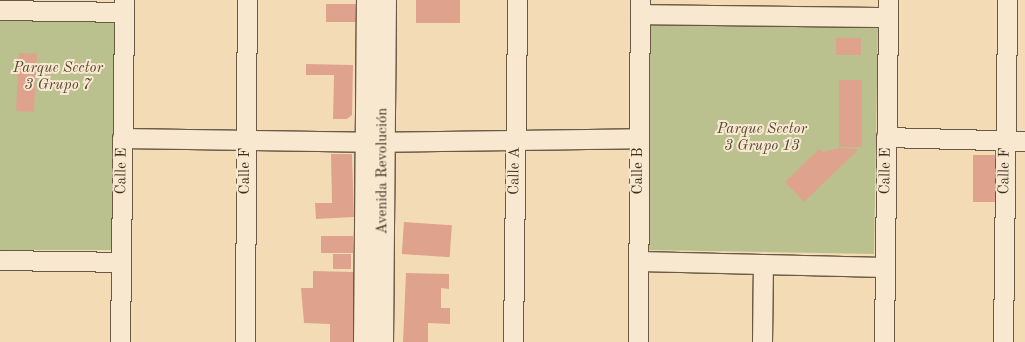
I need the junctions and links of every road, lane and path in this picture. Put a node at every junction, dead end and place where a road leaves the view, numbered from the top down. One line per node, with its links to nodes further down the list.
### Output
1 (248, 0): 14 (street, Calle F)
2 (368, 0): 18 (street, Avenida Revolución)
3 (385, 0): 18 (street, Avenida Revolución)
4 (517, 0): 15 (street, Calle A)
5 (1006, 0): 16 (street, Calle F)
6 (123, 6): 7 (street); 12 (street, Calle E)
7 (3, 7)
8 (640, 7): 9 (street); 13 (street, Calle B)
9 (766, 8): 10 (street)
10 (888, 9): 11 (street, Calle E)
11 (886, 137): 16 (street); 23 (street, Calle E)
12 (122, 138): 14 (street); 21 (street, Calle E)
13 (639, 138): 15 (street); 20 (street, Calle B)
14 (246, 140): 18 (street); 25 (street, Calle F)
15 (515, 140): 18 (street); 28 (street, Calle A)
16 (1005, 140): 17 (street); 32 (street, Calle F)
17 (1025, 141)
18 (375, 142): 26 (street, Avenida Revolución); 27 (street, Avenida Revolución)
19 (0, 260): 21 (street)
20 (638, 261): 22 (street); 29 (street, Calle B)
21 (121, 262): 24 (street, Calle E)
22 (763, 264): 23 (street); 30 (street)
23 (885, 266): 31 (street, Calle E)
24 (120, 342)
25 (245, 342)
26 (366, 342)
27 (382, 342)
28 (513, 342)
29 (638, 342)
30 (762, 342)
31 (884, 342)
32 (1003, 342)

